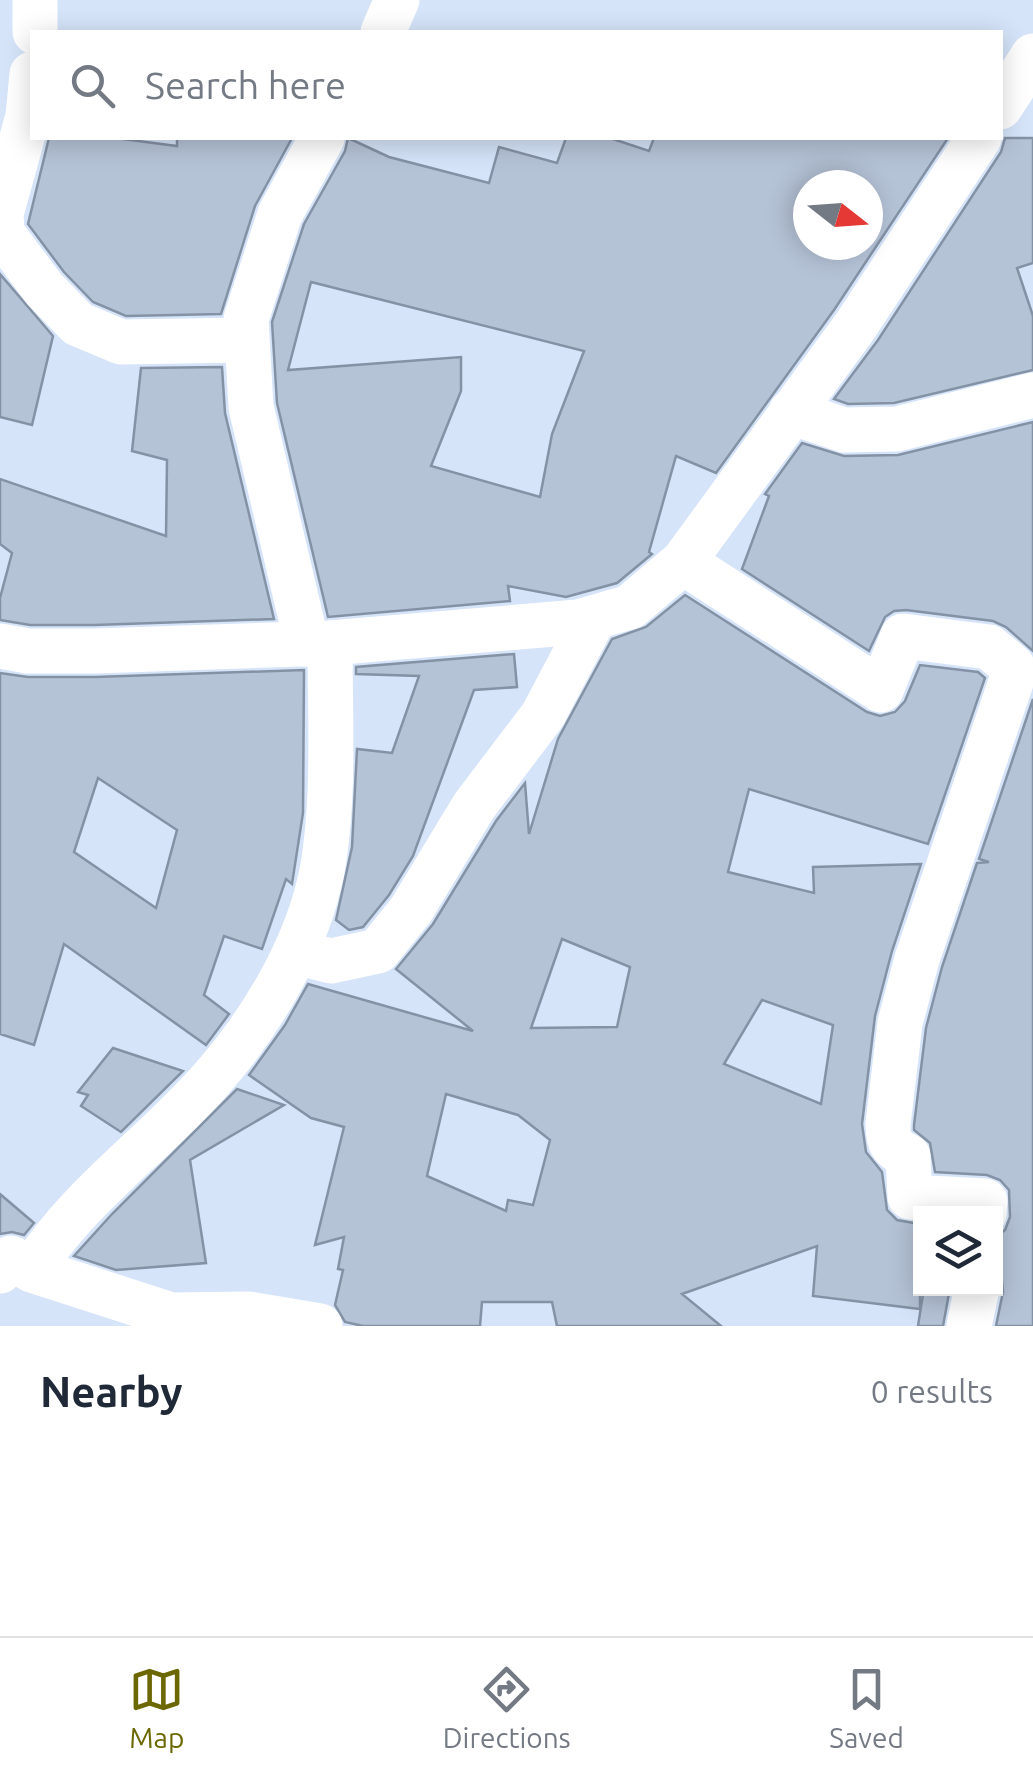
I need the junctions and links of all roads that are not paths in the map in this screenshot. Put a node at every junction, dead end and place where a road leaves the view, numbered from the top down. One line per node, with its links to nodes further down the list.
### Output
1 (35, 0): 3 (street)
2 (398, 0): 4 (street)
3 (35, 30)
4 (384, 30)
5 (1033, 56): 7 (street)
6 (30, 95): 10 (street)
7 (1003, 102)
8 (321, 140): 11 (street)
9 (978, 140): 13 (street)
10 (1, 234): 11 (street)
11 (246, 340): 16 (street)
12 (1033, 396): 13 (street)
13 (791, 412): 14 (street)
14 (683, 562): 15 (street); 19 (street)
15 (594, 618): 16 (street); 18 (street)
16 (318, 644): 17 (street); 18 (street)
17 (0, 646)
18 (295, 952): 20 (street)
19 (985, 1206)
20 (11, 1262): 22 (street)
21 (976, 1296): 23 (street)
22 (320, 1326)
23 (969, 1326)

